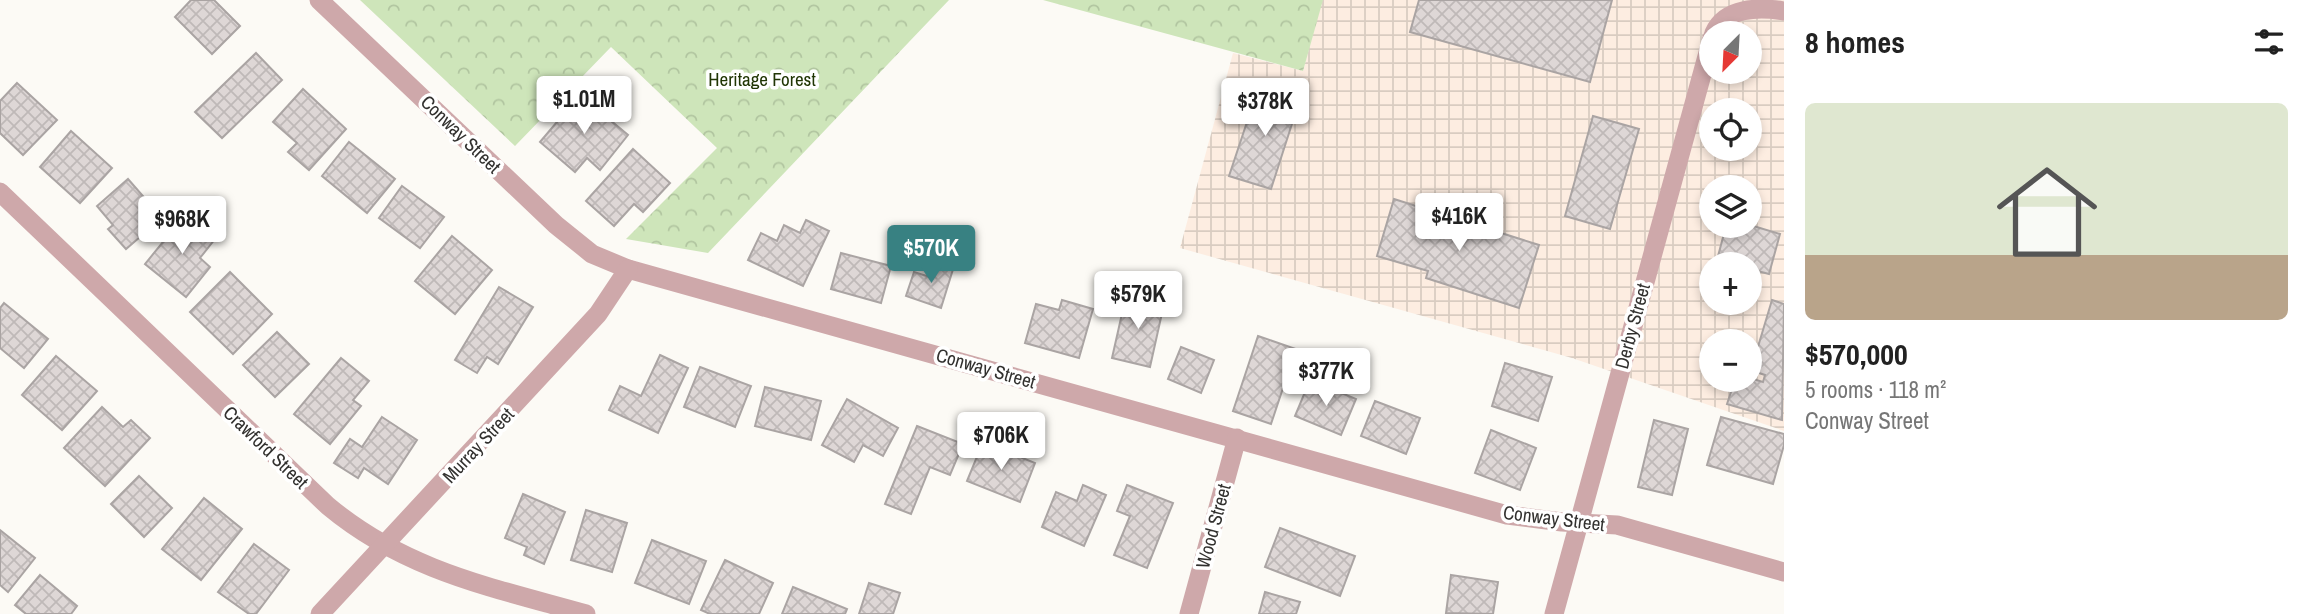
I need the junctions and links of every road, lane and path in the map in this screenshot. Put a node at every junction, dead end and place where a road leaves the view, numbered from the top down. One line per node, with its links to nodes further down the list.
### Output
1 (319, 0): 6 (street, Conway Street)
2 (1784, 11): 3 (street)
3 (1722, 21)
4 (1699, 84): 8 (street, Derby Street)
5 (0, 192): 9 (street, Crawford Street)
6 (628, 269): 7 (street, Conway Street); 9 (street, Murray Street)
7 (1237, 438): 8 (street, Conway Street); 13 (street, Wood Street)
8 (1580, 523): 10 (street, Conway Street); 14 (street, Derby Street)
9 (383, 546): 11 (street, Murray Street); 12 (street, Crawford Street)
10 (1784, 572)
11 (320, 614)
12 (586, 614)
13 (1189, 614)
14 (1554, 614)

